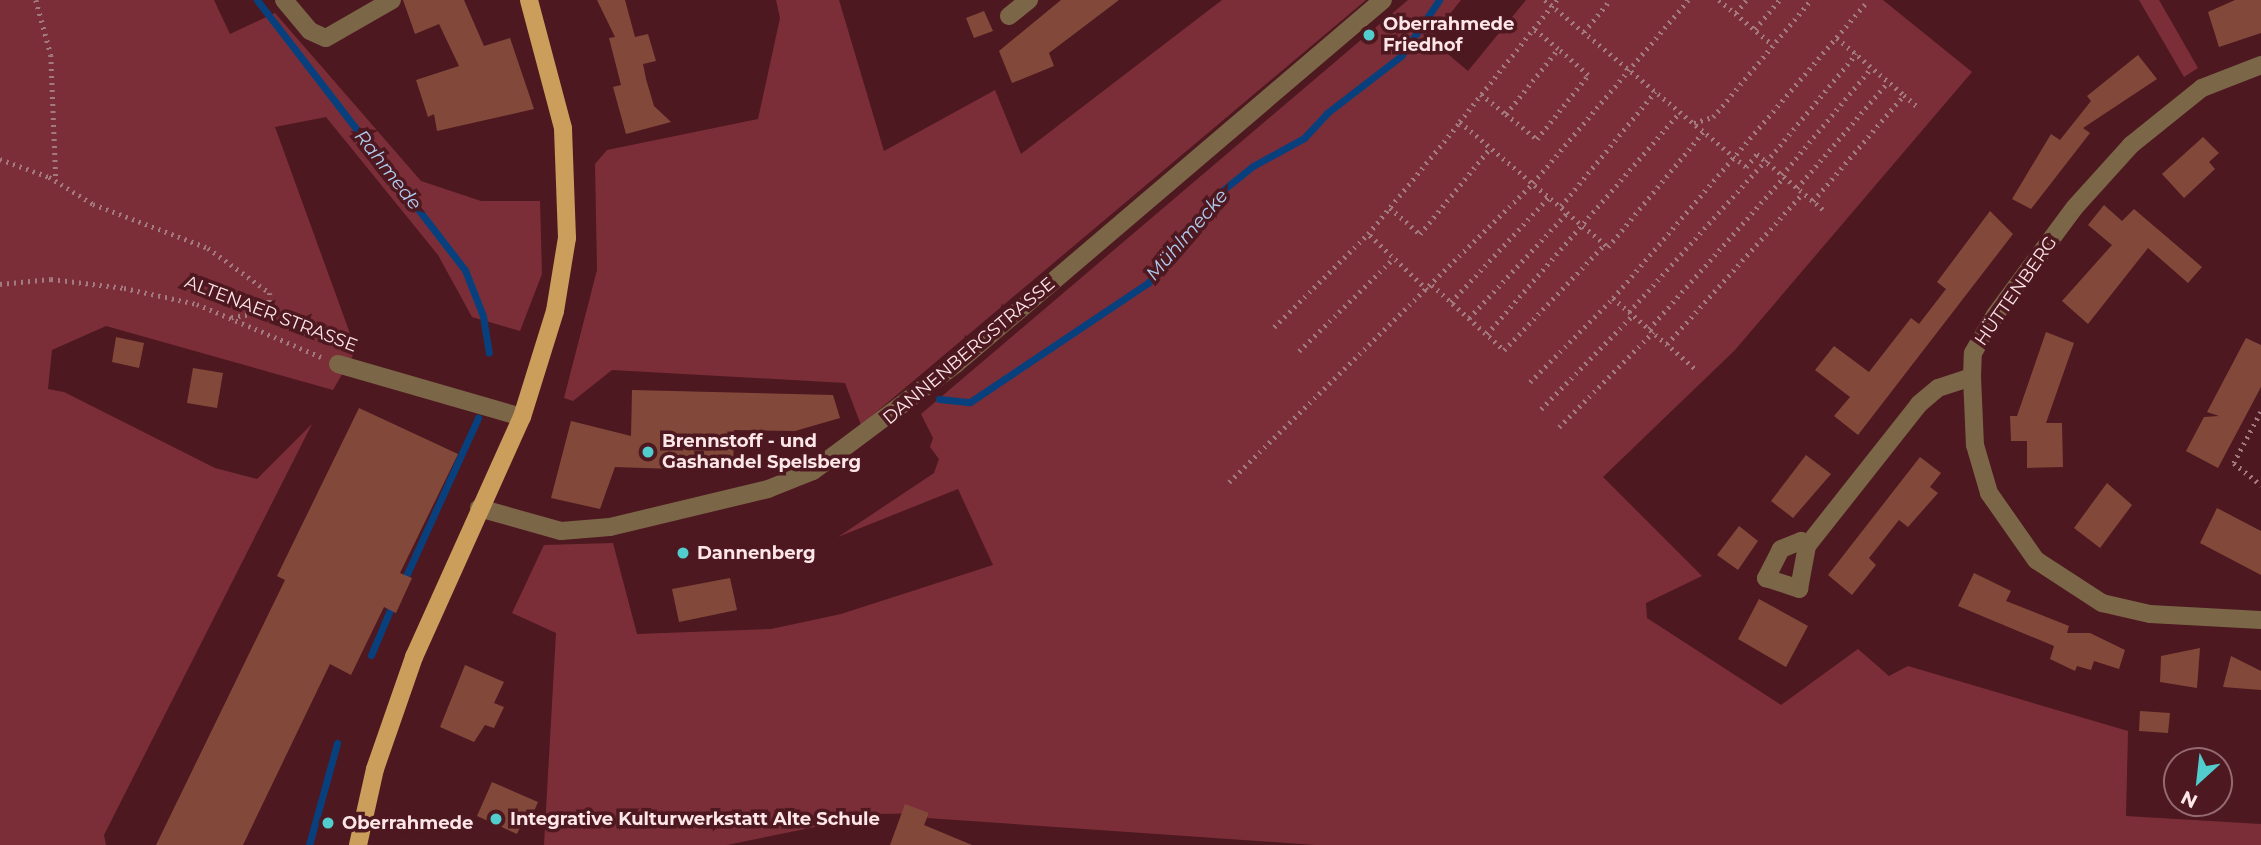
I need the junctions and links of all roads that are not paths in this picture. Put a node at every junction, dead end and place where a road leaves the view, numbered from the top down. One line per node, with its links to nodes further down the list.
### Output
1 (284, 0): 2 (street)
2 (392, 0)
3 (529, 0): 10 (main road)
4 (1030, 0): 6 (street)
5 (1383, 0): 11 (street, DANNENBERGSTRASSE)
6 (1009, 16)
7 (2261, 65): 9 (street, HÜTTENBERG)
8 (338, 364): 10 (street, ALTENAER STRASSE)
9 (1972, 377): 12 (street); 13 (street, HÜTTENBERG)
10 (522, 416): 11 (main road)
11 (479, 508): 14 (main road)
12 (1807, 546)
13 (2261, 620)
14 (358, 845)

